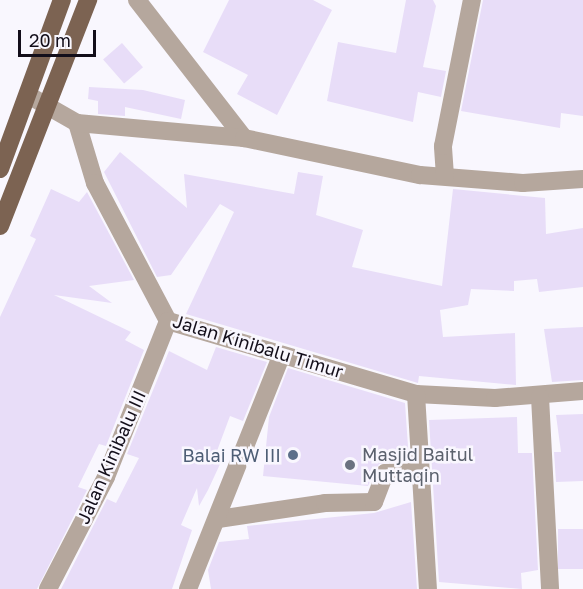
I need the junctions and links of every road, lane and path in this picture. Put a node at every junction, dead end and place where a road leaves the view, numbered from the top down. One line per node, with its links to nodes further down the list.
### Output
1 (62, 0): 5 (main road)
2 (88, 0): 6 (main road)
3 (137, 0): 8 (street)
4 (472, 0): 10 (street)
5 (28, 95): 6 (street); 9 (main road)
6 (48, 108): 7 (street); 12 (main road)
7 (77, 123): 8 (street); 13 (street, Jalan Kinibalu Timur)
8 (244, 138): 10 (street)
9 (0, 169)
10 (445, 176): 11 (street)
11 (583, 179)
12 (0, 226)
13 (168, 321): 14 (street, Jalan Kinibalu Timur); 20 (street, Jalan Kinibalu III)
14 (281, 356): 16 (street, Jalan Kinibalu Timur); 19 (street)
15 (583, 391): 17 (street, Jalan Kinibalu Timur)
16 (416, 394): 17 (street, Jalan Kinibalu Timur); 18 (street)
17 (540, 397): 23 (street)
18 (422, 472): 19 (street); 22 (street)
19 (218, 519): 21 (street)
20 (48, 589)
21 (188, 589)
22 (428, 589)
23 (550, 589)

